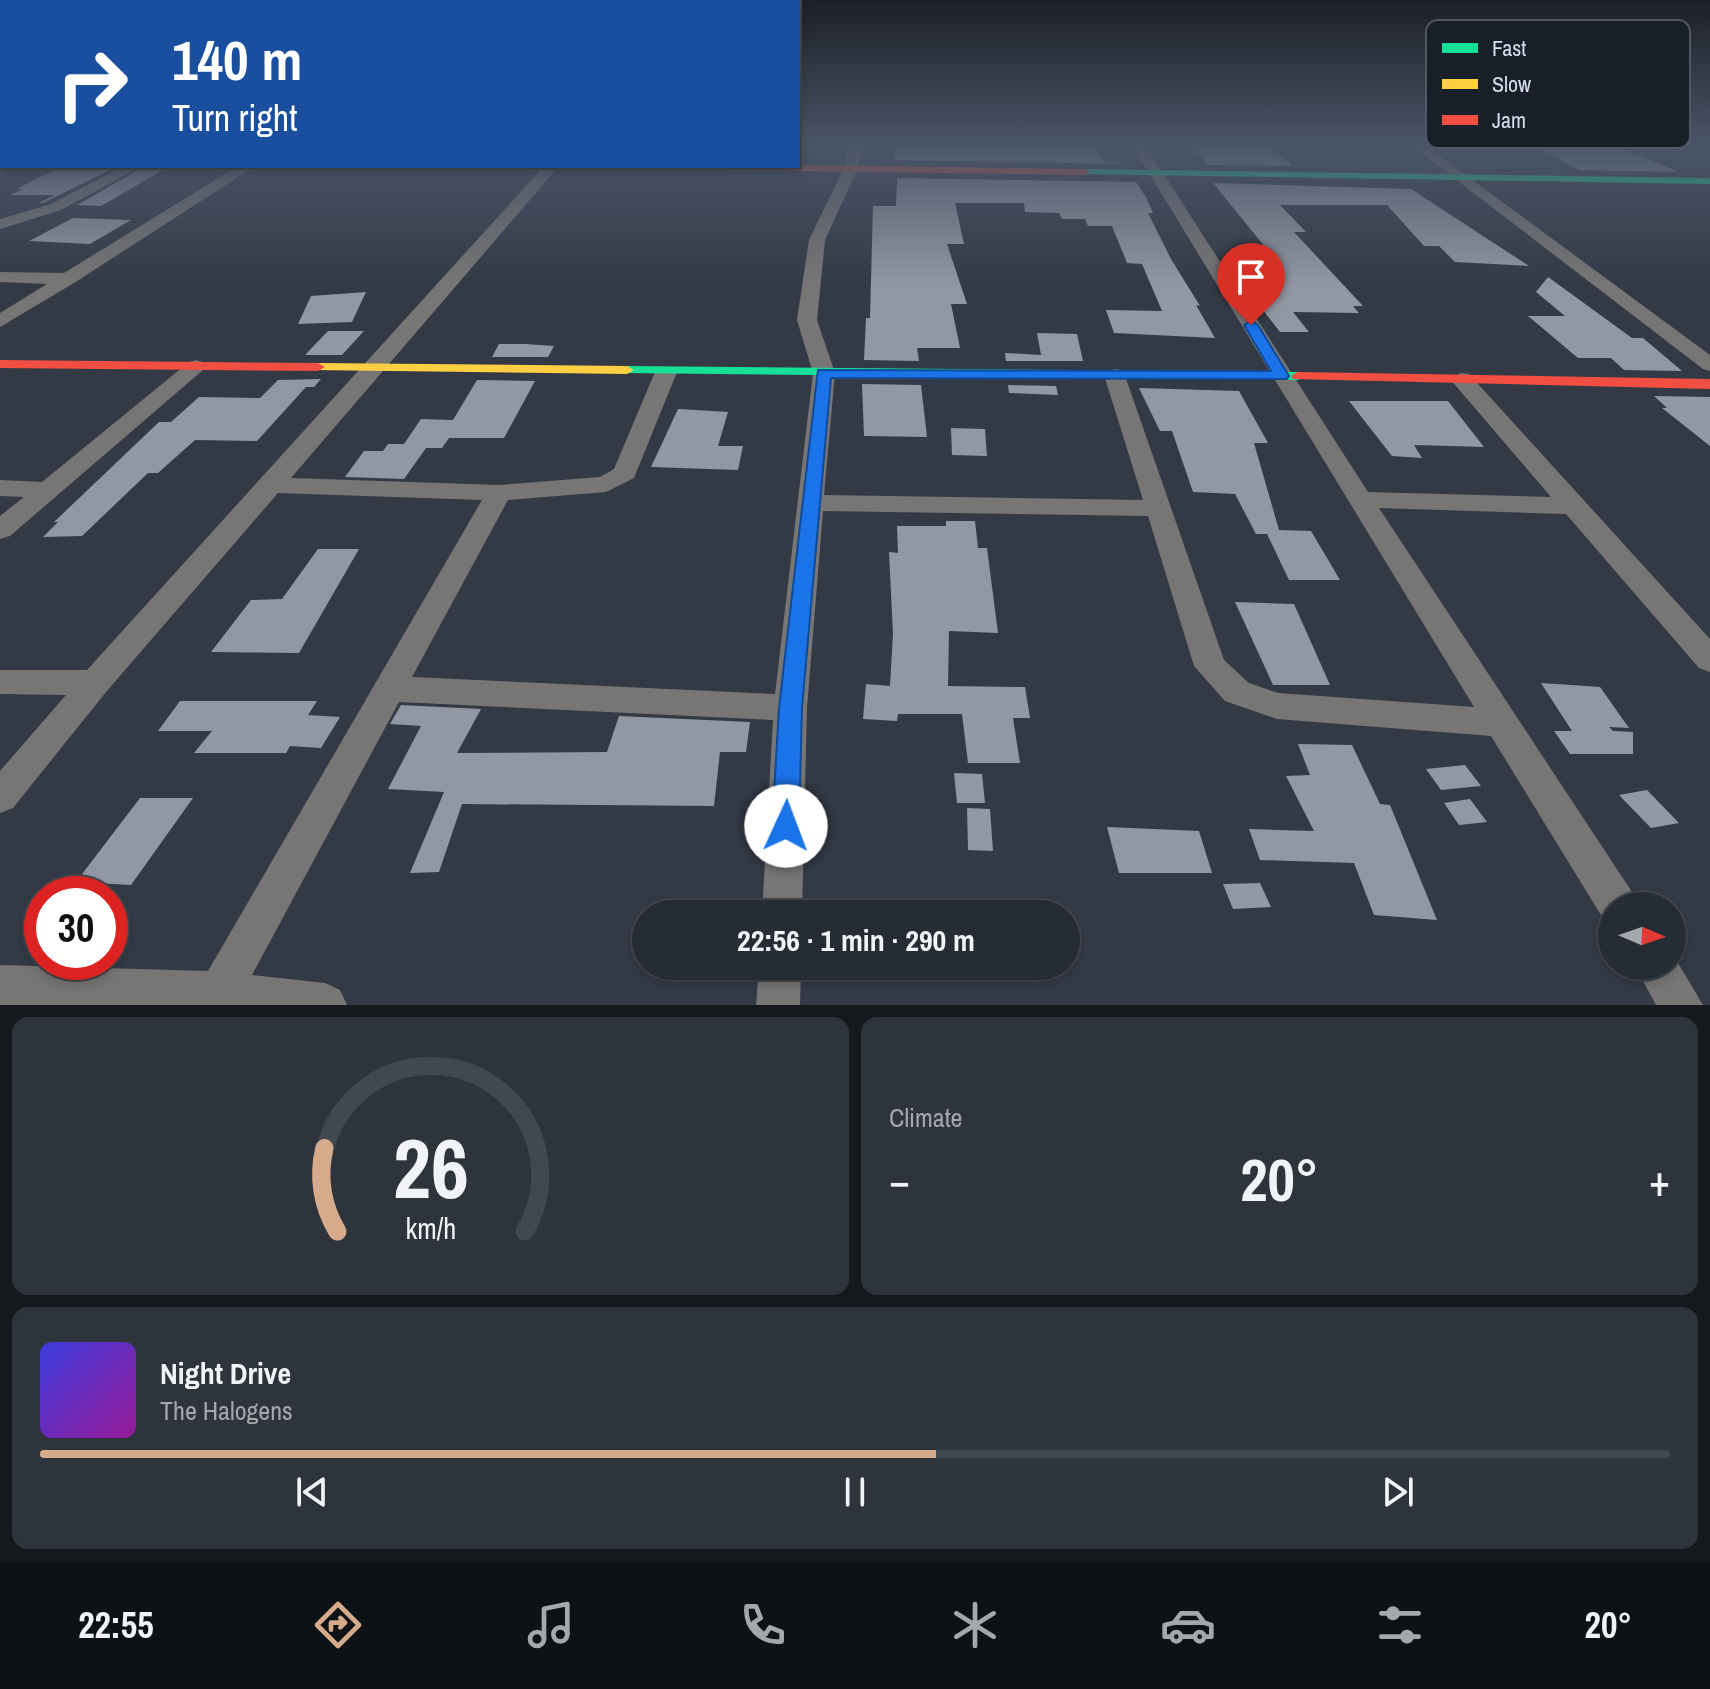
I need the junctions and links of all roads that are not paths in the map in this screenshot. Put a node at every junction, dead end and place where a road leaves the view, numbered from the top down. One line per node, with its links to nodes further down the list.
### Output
1 (85, 192): 8 (street)
2 (207, 192): 11 (street)
3 (529, 192): 16 (street)
4 (838, 192): 18 (street)
5 (1170, 192): 20 (street)
6 (1478, 192): 14 (street)
7 (0, 207): 8 (street)
8 (56, 207): 9 (street)
9 (0, 224)
10 (0, 278): 11 (street)
11 (68, 279): 12 (street)
12 (0, 321)
13 (0, 364): 15 (street)
14 (1710, 365)
15 (196, 366): 16 (street); 25 (street)
16 (375, 368): 17 (street); 23 (street)
17 (666, 372): 18 (street); 26 (street)
18 (824, 373): 19 (street); 28 (street)
19 (1115, 375): 20 (street); 30 (street)
20 (1281, 376): 21 (street); 27 (street)
21 (1461, 379): 22 (street); 29 (street)
22 (1710, 384)
23 (269, 485): 26 (street); 34 (street)
24 (0, 488): 25 (street)
25 (48, 490): 31 (street)
26 (499, 493): 35 (street)
27 (1360, 500): 29 (street); 37 (street)
28 (811, 503): 30 (street); 36 (street)
29 (1573, 506): 32 (street)
30 (1160, 508): 37 (street)
31 (0, 530)
32 (1710, 660)
33 (0, 682): 34 (street)
34 (95, 683): 38 (street)
35 (389, 689): 36 (street); 44 (street)
36 (790, 708): 40 (street)
37 (1502, 723): 39 (street)
38 (0, 797)
39 (1609, 892)
40 (783, 900)
41 (779, 980): 46 (street)
42 (1665, 980): 47 (street)
43 (0, 987): 44 (street)
44 (219, 993): 45 (street)
45 (325, 1005)
46 (778, 1005)
47 (1681, 1005)

